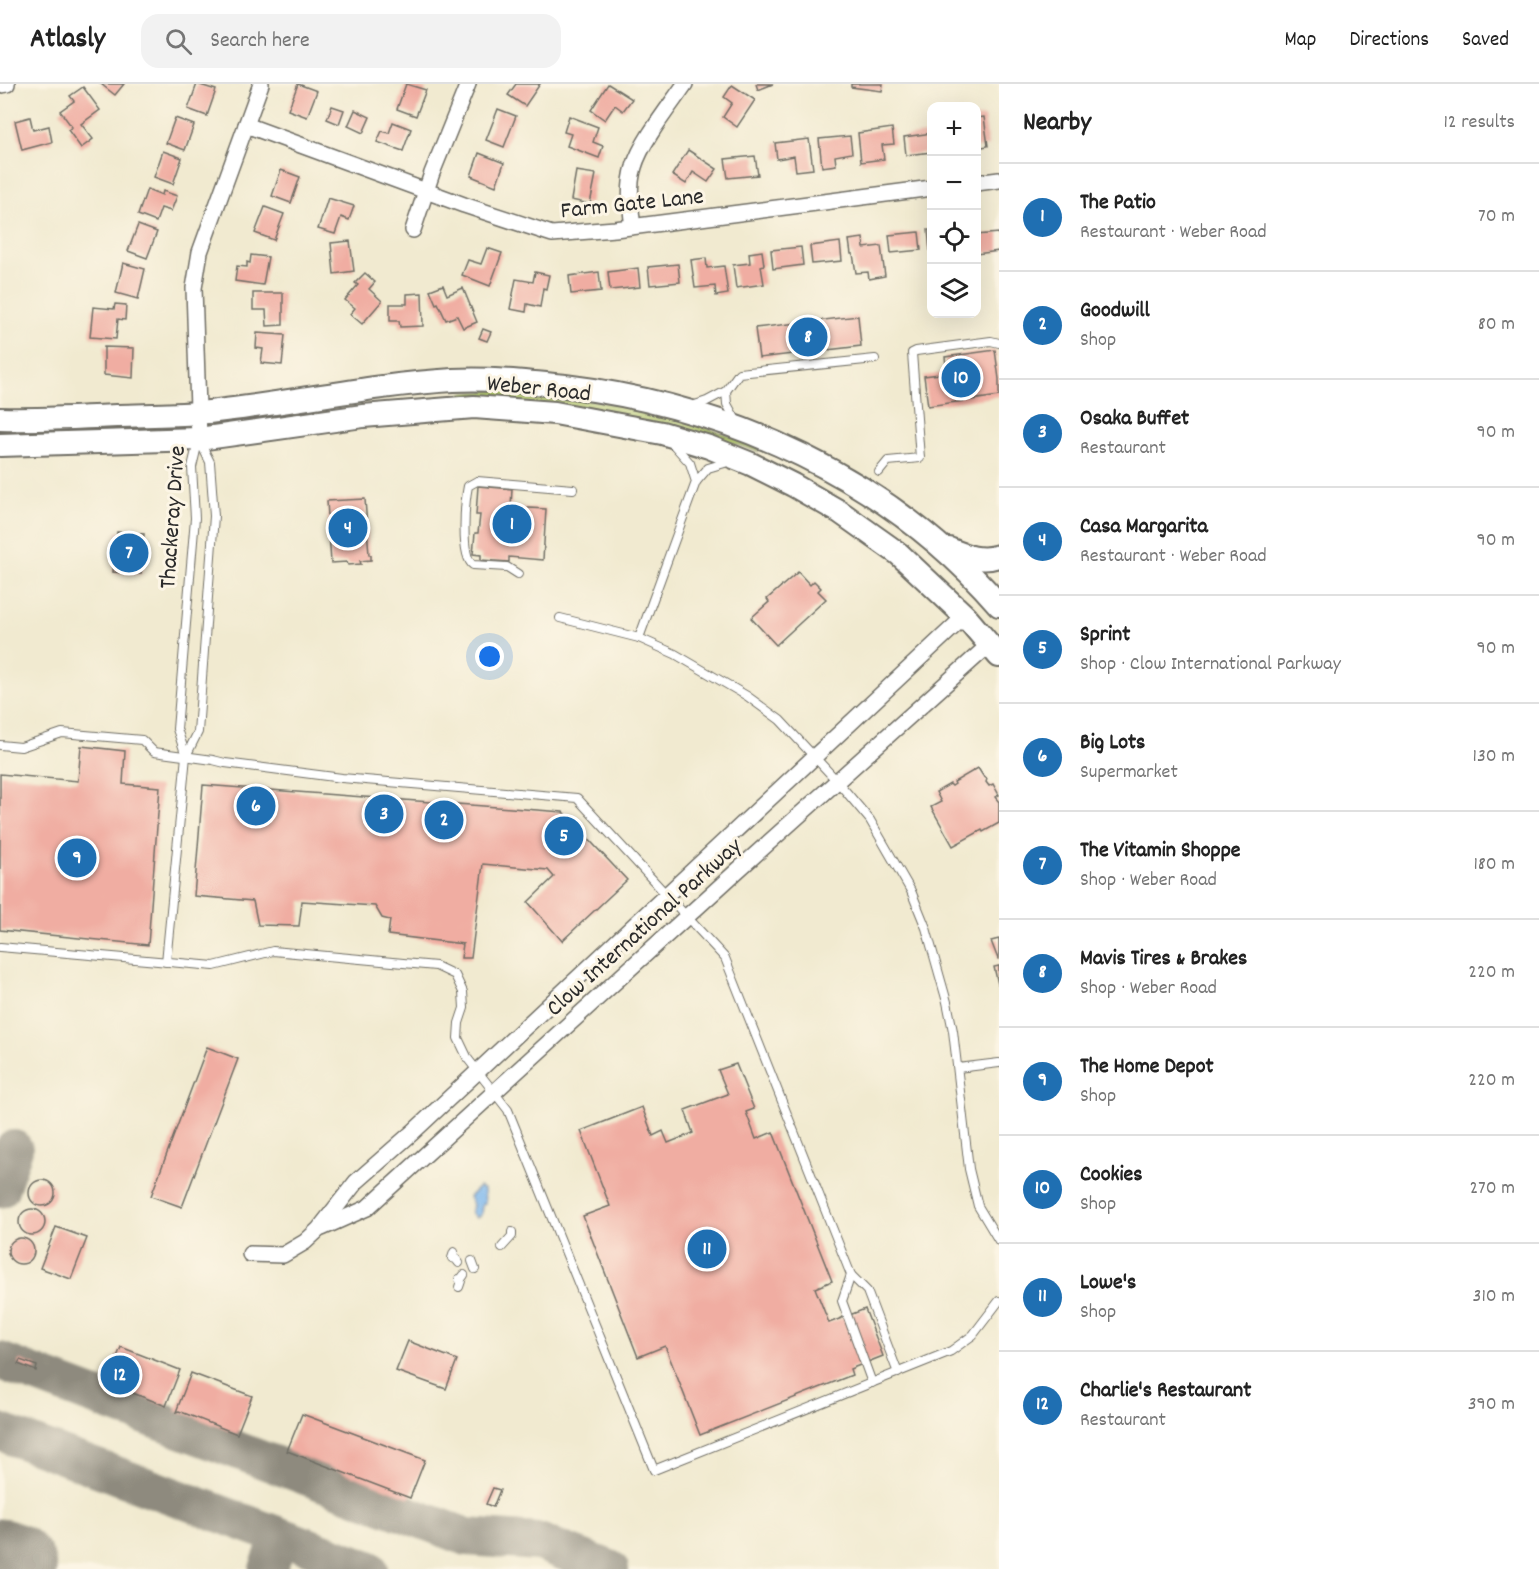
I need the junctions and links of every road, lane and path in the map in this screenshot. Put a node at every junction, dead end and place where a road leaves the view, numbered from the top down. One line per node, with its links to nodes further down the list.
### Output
1 (6, 84): 5 (street)
2 (261, 84): 6 (street, Thackeray Drive)
3 (468, 84): 10 (street)
4 (685, 84): 11 (street)
5 (0, 85)
6 (246, 125): 10 (street, Farm Gate Lane); 17 (street, Thackeray Drive)
7 (999, 180): 8 (street)
8 (981, 182)
9 (927, 189): 11 (street, Farm Gate Lane)
10 (426, 190): 11 (street, Farm Gate Lane); 12 (street)
11 (633, 226)
12 (412, 230)
13 (999, 343): 24 (lane)
14 (875, 358): 15 (lane)
15 (726, 391): 16 (lane); 19 (lane)
16 (682, 409): 17 (main road, Weber Road); 19 (main road, Weber Road)
17 (198, 413): 18 (main road, Weber Road); 21 (street, Thackeray Drive)
18 (0, 419)
19 (741, 428): 27 (main road, Weber Road)
20 (662, 433): 21 (main road, Weber Road); 23 (main road, Weber Road); 25 (lane)
21 (198, 439): 22 (main road, Weber Road); 36 (lane, Thackeray Drive); 36 (lane)
22 (0, 445)
23 (751, 464): 25 (lane); 31 (main road, Weber Road)
24 (879, 472)
25 (696, 482): 33 (lane)
26 (573, 489): 29 (lane)
27 (939, 544): 28 (main road); 30 (main road, Weber Road)
28 (999, 556)
29 (518, 574)
30 (996, 596): 31 (main road)
31 (965, 616): 34 (main road, Weber Road); 37 (street, Clow International Parkway)
32 (560, 618): 33 (lane)
33 (639, 638): 37 (lane)
34 (996, 645): 38 (street, Clow International Parkway)
35 (0, 745): 36 (lane)
36 (186, 756): 39 (lane); 42 (lane, Thackeray Drive)
37 (815, 756): 38 (lane); 39 (street, Clow International Parkway)
38 (837, 781): 40 (street, Clow International Parkway); 44 (lane)
39 (666, 896): 40 (lane); 45 (street, Clow International Parkway)
40 (686, 917): 46 (street, Clow International Parkway); 55 (lane)
41 (0, 947): 42 (lane)
42 (166, 962): 45 (lane)
43 (999, 1063): 44 (lane)
44 (958, 1068): 49 (lane)
45 (477, 1072): 46 (lane); 47 (street, Clow International Parkway)
46 (494, 1093): 47 (street, Clow International Parkway); 59 (lane)
47 (319, 1229): 52 (street, Clow International Parkway)
48 (512, 1232): 50 (lane)
49 (999, 1241)
50 (502, 1247)
51 (454, 1252): 53 (lane)
52 (250, 1254)
53 (459, 1263)
54 (464, 1275): 56 (lane)
55 (851, 1275): 58 (lane); 59 (lane)
56 (459, 1287)
57 (999, 1301): 58 (lane)
58 (898, 1373): 59 (lane)
59 (872, 1383)

